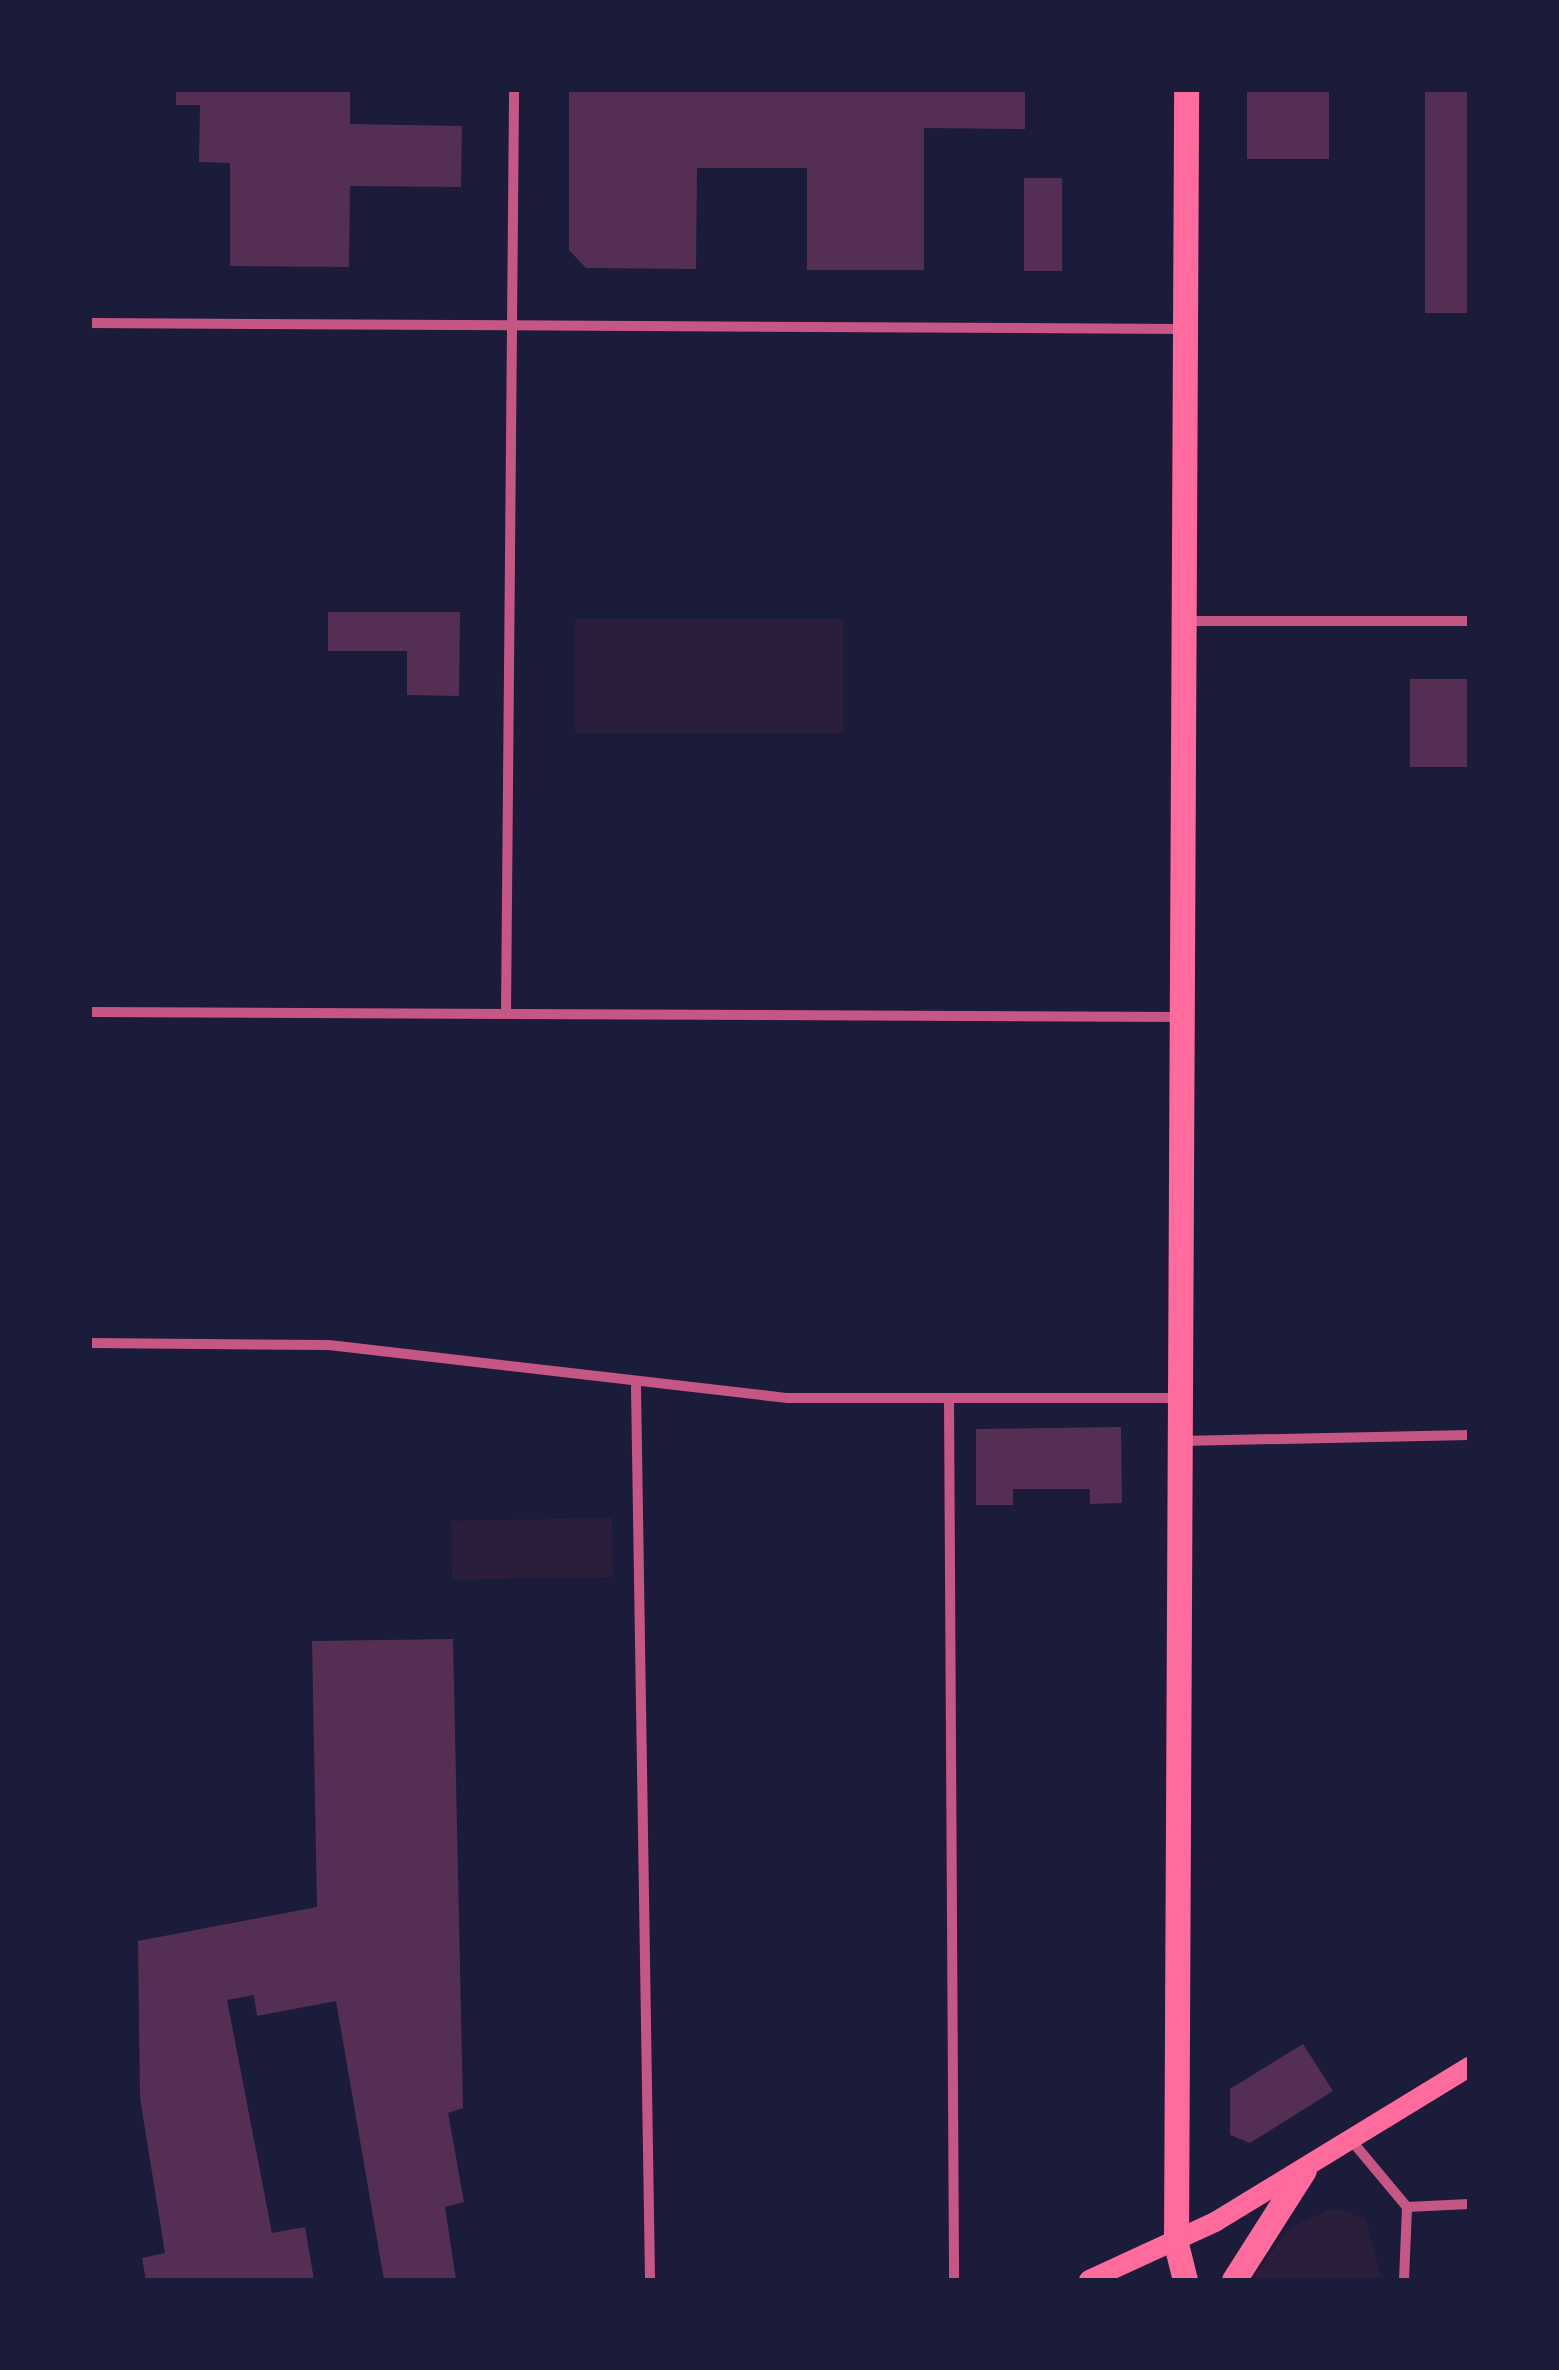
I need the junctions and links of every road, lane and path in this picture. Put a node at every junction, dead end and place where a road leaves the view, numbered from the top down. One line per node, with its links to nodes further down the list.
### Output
1 (514, 90): 4 (street)
2 (1186, 90): 5 (main road)
3 (90, 323): 4 (street)
4 (512, 325): 5 (street); 9 (street)
5 (1185, 329): 6 (main road)
6 (1183, 621): 7 (street); 10 (main road)
7 (1469, 621)
8 (90, 1012): 9 (street)
9 (506, 1014): 10 (street)
10 (1181, 1016): 13 (main road)
11 (90, 1344): 12 (street)
12 (636, 1387): 14 (street); 23 (street)
13 (1180, 1398): 14 (street); 16 (main road)
14 (949, 1399): 24 (street)
15 (1469, 1435): 16 (street)
16 (1180, 1441): 22 (main road)
17 (1469, 2067): 18 (main road)
18 (1352, 2140): 19 (main road); 21 (street)
19 (1304, 2170): 22 (main road); 28 (main road)
20 (1469, 2204): 21 (street)
21 (1407, 2208): 29 (street)
22 (1176, 2244): 25 (main road); 26 (main road); 27 (main road)
23 (650, 2280)
24 (954, 2280)
25 (1088, 2280)
26 (1164, 2280)
27 (1184, 2280)
28 (1234, 2280)
29 (1404, 2280)

